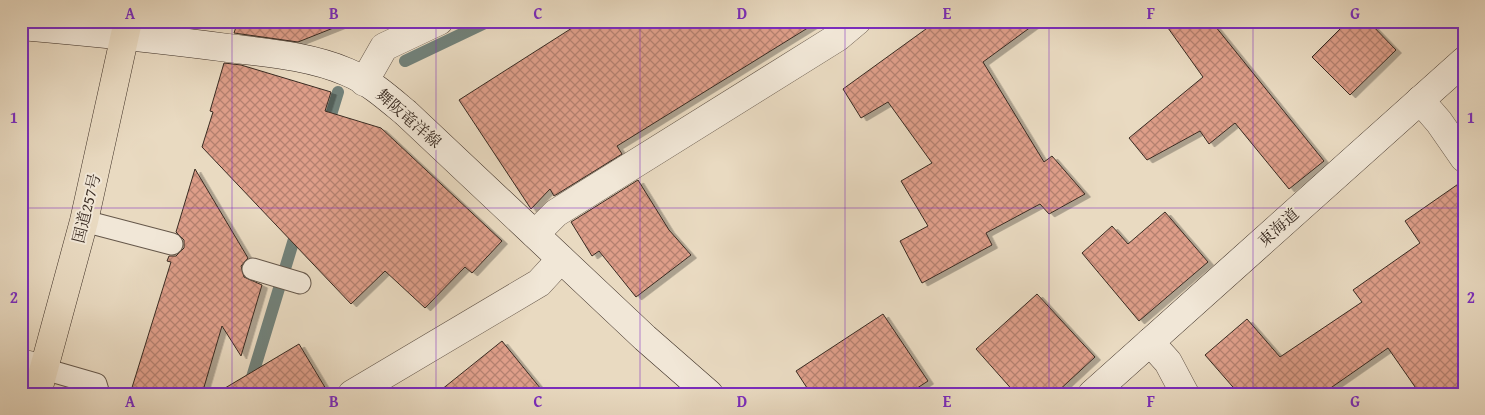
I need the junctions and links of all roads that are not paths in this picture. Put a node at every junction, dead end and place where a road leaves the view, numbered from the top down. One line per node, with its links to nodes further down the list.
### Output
1 (439, 21): 6 (main road)
2 (857, 21): 10 (main road)
3 (21, 26): 4 (main road, 舞阪竜洋線)
4 (127, 29): 6 (main road, 舞阪竜洋線); 9 (highway, 国道257号)
5 (1464, 61): 7 (main road, 東海道)
6 (364, 82): 10 (main road, 舞阪竜洋線)
7 (1420, 100): 8 (main road); 15 (main road, 東海道)
8 (1464, 158)
9 (84, 221): 11 (lane); 16 (highway, 国道257号)
10 (535, 234): 12 (main road, 舞阪竜洋線)
11 (172, 244)
12 (561, 259): 18 (main road); 19 (main road, 舞阪竜洋線)
13 (259, 271): 14 (lane)
14 (300, 283)
15 (1150, 342): 20 (main road, 東海道); 21 (main road)
16 (34, 375): 17 (lane)
17 (99, 394)
18 (352, 394)
19 (709, 394)
20 (1092, 394)
21 (1185, 394)

